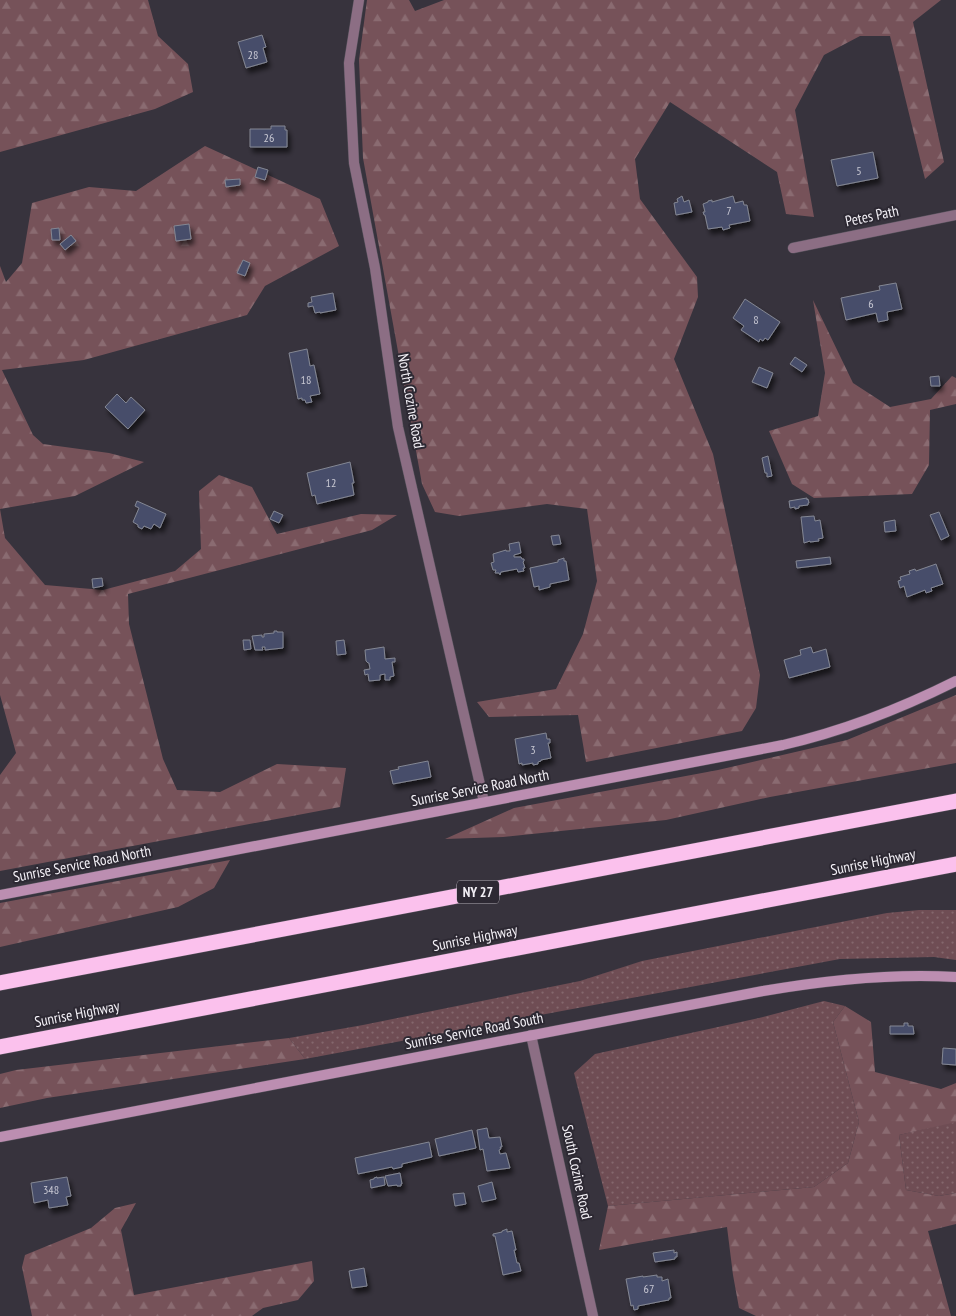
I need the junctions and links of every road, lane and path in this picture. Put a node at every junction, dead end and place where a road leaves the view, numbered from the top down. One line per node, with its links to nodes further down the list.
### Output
1 (358, 0): 6 (street, North Cozine Road)
2 (956, 215): 3 (street, Petes Path)
3 (794, 248)
4 (956, 681): 6 (street, Sunrise Service Road North)
5 (956, 801): 10 (highway, NY 27)
6 (484, 802): 8 (street, Sunrise Service Road North)
7 (956, 864): 12 (highway, Sunrise Highway)
8 (0, 895)
9 (956, 977): 11 (street, Sunrise Service Road South)
10 (0, 983)
11 (532, 1035): 13 (street, Sunrise Service Road South); 14 (street, South Cozine Road)
12 (0, 1047)
13 (0, 1137)
14 (594, 1316)

